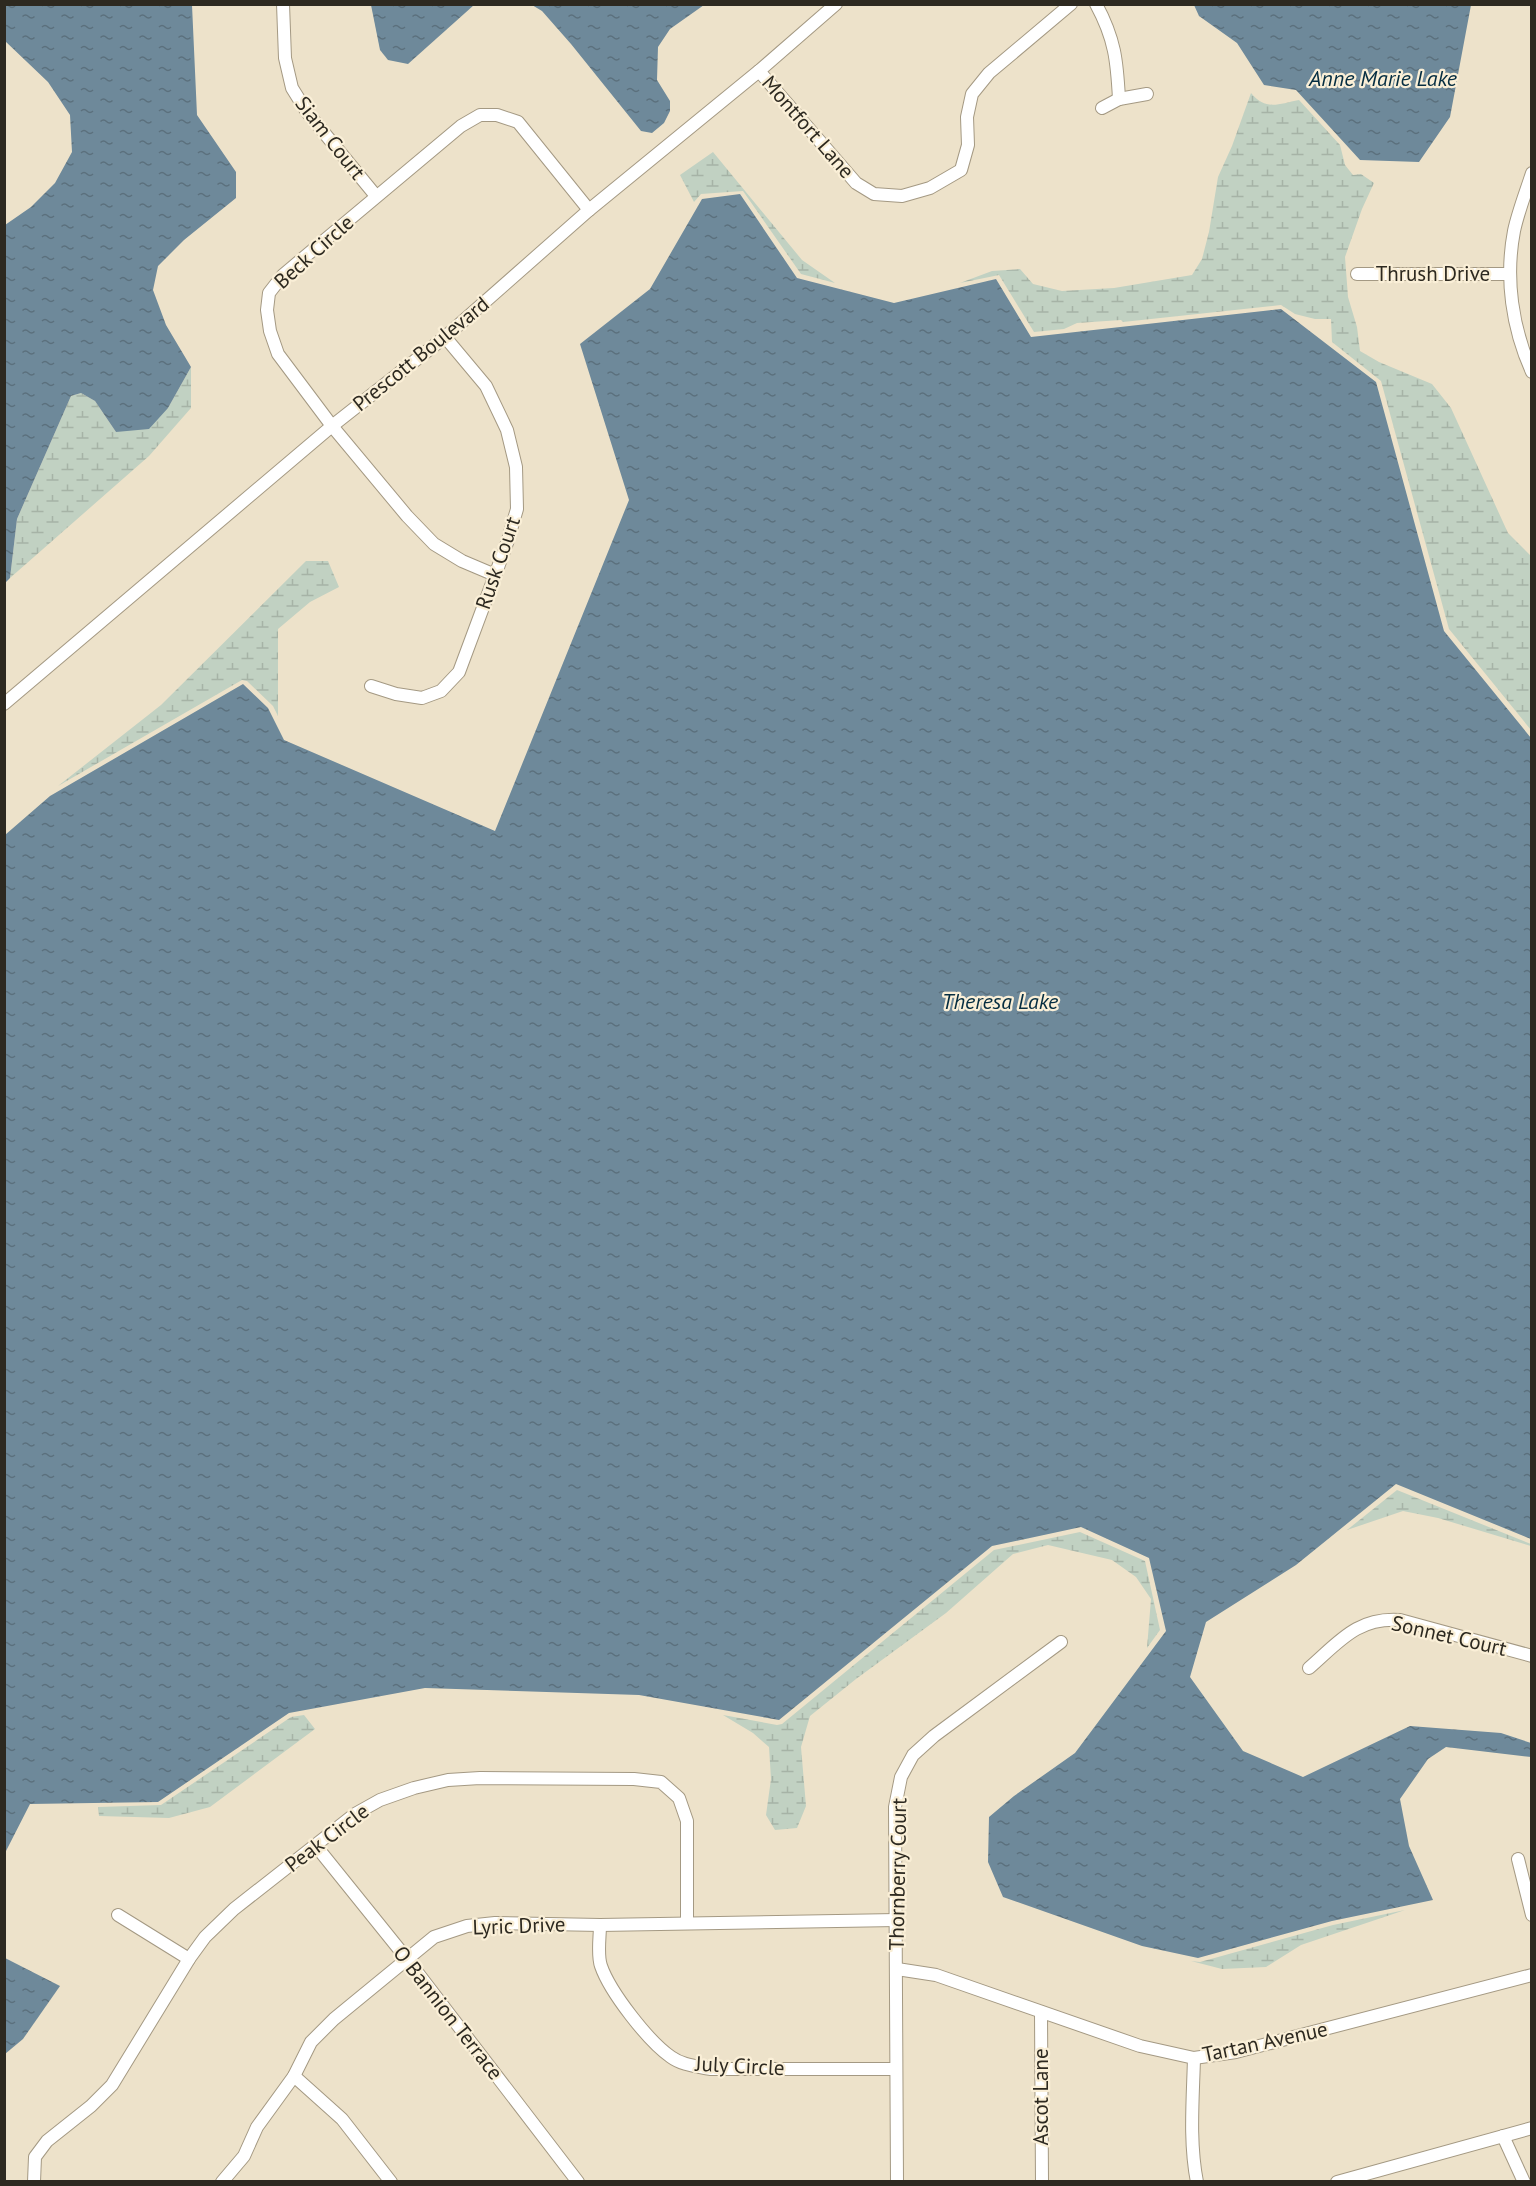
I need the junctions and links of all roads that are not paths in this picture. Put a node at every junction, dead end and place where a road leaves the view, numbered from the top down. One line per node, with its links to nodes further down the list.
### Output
1 (283, 4): 10 (street, Siam Court)
2 (836, 4): 5 (street, Prescott Boulevard)
3 (1071, 4): 5 (street, Montfort Lane)
4 (1096, 4): 7 (street)
5 (759, 70): 11 (street, Prescott Boulevard)
6 (1147, 94): 7 (street)
7 (1119, 99): 8 (street)
8 (1102, 108)
9 (1532, 173): 13 (street)
10 (376, 196): 11 (street, Beck Circle); 16 (street, Beck Circle)
11 (589, 210): 14 (street, Prescott Boulevard)
12 (1357, 274): 13 (street, Thrush Drive)
13 (1510, 274): 15 (street)
14 (445, 337): 16 (street, Prescott Boulevard); 17 (street, Rusk Court)
15 (1530, 364)
16 (332, 426): 17 (street, Beck Circle); 19 (street, Prescott Boulevard)
17 (495, 575): 18 (street, Rusk Court)
18 (371, 686)
19 (4, 704)
20 (1061, 1642): 27 (street, Thornberry Court)
21 (1532, 1656): 22 (street, Sonnet Court)
22 (1309, 1668)
23 (316, 1846): 28 (street, Peak Circle); 30 (street, Peak Circle); 31 (street, O Bannion Terrace)
24 (1518, 1859): 26 (street)
25 (118, 1916): 30 (street)
26 (1532, 1916)
27 (897, 1920): 28 (street, Lyric Drive); 32 (street, Thornberry Court)
28 (687, 1922): 29 (street, Lyric Drive)
29 (600, 1925): 31 (street, Lyric Drive); 36 (street, July Circle)
30 (189, 1959): 41 (street, Peak Circle)
31 (407, 1959): 37 (street, Lyric Drive); 44 (street, O Bannion Terrace)
32 (897, 1969): 34 (street, Tartan Avenue); 36 (street, Thornberry Court)
33 (1532, 1975): 35 (street, Tartan Avenue)
34 (1041, 2012): 35 (street, Tartan Avenue); 46 (street, Ascot Lane)
35 (1194, 2058): 47 (street)
36 (896, 2069): 45 (street, Thornberry Court)
37 (294, 2076): 42 (street, Lyric Drive); 43 (street)
38 (1532, 2128): 39 (street)
39 (1503, 2136): 40 (street); 49 (street)
40 (1372, 2177): 48 (street)
41 (34, 2181)
42 (222, 2181)
43 (391, 2181)
44 (578, 2181)
45 (897, 2181)
46 (1042, 2181)
47 (1197, 2181)
48 (1337, 2181)
49 (1524, 2181)

